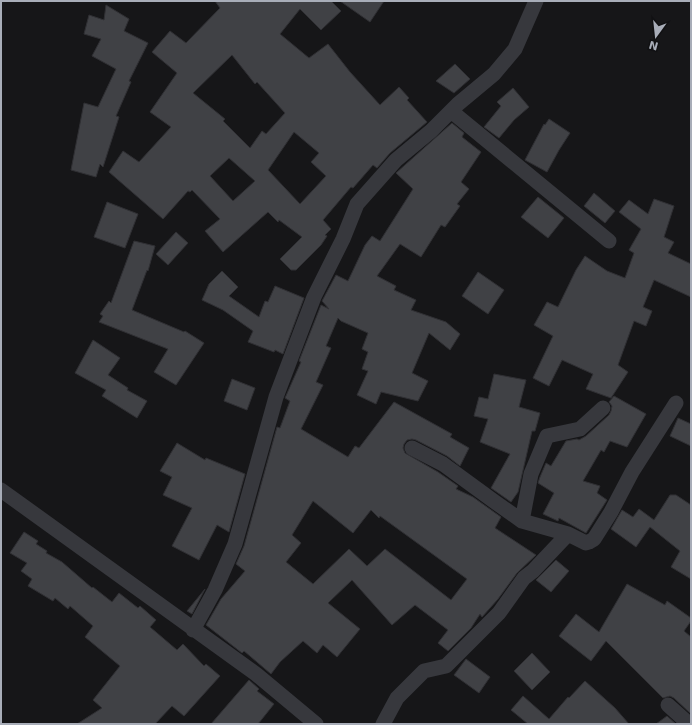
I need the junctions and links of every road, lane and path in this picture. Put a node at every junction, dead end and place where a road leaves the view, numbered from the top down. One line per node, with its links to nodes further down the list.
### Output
1 (536, 1): 2 (street)
2 (451, 111): 3 (street); 10 (street)
3 (609, 241)
4 (676, 403): 9 (street)
5 (603, 408): 8 (street)
6 (412, 448): 8 (street)
7 (1, 490): 10 (street)
8 (522, 521): 9 (street)
9 (568, 534): 13 (street)
10 (193, 630): 12 (street)
11 (668, 705): 14 (street)
12 (316, 724)
13 (383, 724)
14 (689, 724)

